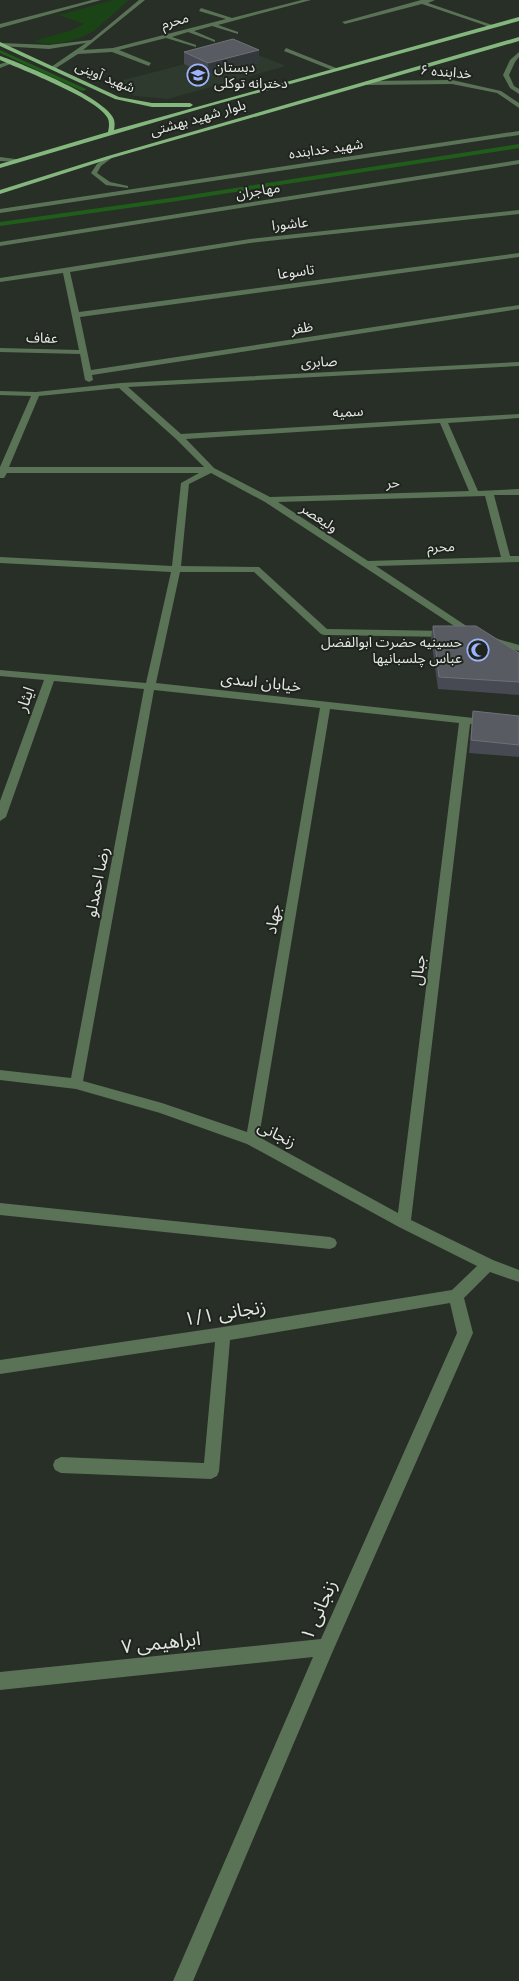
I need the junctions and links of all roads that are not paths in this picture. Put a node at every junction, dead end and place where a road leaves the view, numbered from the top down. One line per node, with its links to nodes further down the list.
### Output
1 (98, 0): 12 (street)
2 (142, 0): 19 (street)
3 (308, 0): 8 (street, محرم)
4 (416, 0): 6 (street)
5 (432, 0): 6 (street)
6 (423, 2): 10 (street); 13 (street)
7 (201, 10): 8 (street)
8 (231, 19): 11 (street, محرم)
9 (519, 19): 13 (main road, بلوار شهید بهشتی)
10 (345, 22)
11 (213, 25): 15 (street, محرم); 16 (street)
12 (0, 26)
13 (492, 26): 14 (main road, بلوار شهید بهشتی)
14 (476, 30): 21 (main road, بلوار شهید بهشتی); 22 (main road)
15 (189, 31): 17 (street, محرم); 20 (street)
16 (236, 33)
17 (168, 37): 25 (street); 27 (street, محرم)
18 (519, 39): 22 (main road, بلوار شهید بهشتی)
19 (94, 40): 23 (street); 29 (street)
20 (213, 41)
21 (425, 44): 24 (main road); 37 (main road, بلوار شهید بهشتی)
22 (500, 44): 31 (main road, بلوار شهید بهشتی)
23 (1, 45): 36 (main road, شهید آوینی)
24 (450, 45)
25 (194, 46)
26 (459, 48): 31 (main road)
27 (113, 50): 29 (street, محرم); 34 (street)
28 (286, 50): 37 (street)
29 (77, 52): 36 (street)
30 (519, 54): 39 (street)
31 (454, 57): 38 (main road, بلوار شهید بهشتی)
32 (0, 58): 33 (main road, شهید آوینی)
33 (10, 63): 35 (street); 41 (main road, شهید آوینی)
34 (149, 64)
35 (0, 66)
36 (52, 68): 40 (main road, شهید آوینی)
37 (334, 69): 42 (main road, بلوار شهید بهشتی)
38 (367, 83): 43 (street, خدابنده ۶); 46 (main road, بلوار شهید بهشتی)
39 (519, 92)
40 (117, 98): 41 (main road); 42 (main road, شهید آوینی)
41 (96, 103): 44 (main road, شهید آوینی)
42 (208, 105): 44 (main road, بلوار شهید بهشتی)
43 (519, 106)
44 (111, 133): 48 (main road, بلوار شهید بهشتی)
45 (519, 133): 51 (street, شهید خدابنده)
46 (110, 157): 51 (street); 52 (main road, بلوار شهید بهشتی)
47 (0, 159): 48 (street)
48 (20, 160): 50 (main road, بلوار شهید بهشتی)
49 (519, 162): 55 (street, مهاجران)
50 (0, 166)
51 (136, 189): 53 (street, شهید خدابنده)
52 (0, 192)
53 (0, 211)
54 (519, 212): 57 (street, عاشورا)
55 (0, 244)
56 (519, 255): 60 (street, تاسوعا)
57 (66, 270): 58 (street, عاشورا); 60 (street)
58 (0, 280)
59 (519, 308): 64 (street, ظفر)
60 (76, 315): 62 (street)
61 (0, 350): 62 (street, عفاف)
62 (83, 352): 64 (street)
63 (519, 364): 65 (street, صابری)
64 (88, 373): 66 (street)
65 (121, 385): 66 (street, صابری); 71 (street, ولیعصر)
66 (91, 387): 68 (street, صابری)
67 (0, 393): 68 (street, صابری)
68 (36, 394): 73 (street)
69 (519, 416): 70 (street, سمیه)
70 (443, 420): 71 (street, سمیه); 76 (street)
71 (179, 437): 72 (street, ولیعصر)
72 (211, 470): 73 (street); 77 (street, ولیعصر); 82 (street, رضا احمدلو)
73 (1, 473)
74 (519, 492): 75 (street, حر)
75 (489, 493): 76 (street, حر); 78 (street)
76 (475, 494): 77 (street, حر)
77 (268, 500): 81 (street, ولیعصر)
78 (506, 559): 79 (street, محرم); 81 (street, محرم)
79 (519, 559)
80 (0, 560): 82 (street)
81 (364, 564): 83 (street, ولیعصر)
82 (176, 568): 83 (street); 87 (street, رضا احمدلو)
83 (474, 635): 84 (street, ولیعصر)
84 (519, 648)
85 (0, 673): 86 (street, خیابان اسدی)
86 (50, 677): 87 (street, خیابان اسدی); 91 (street, ایثار)
87 (150, 686): 88 (street, خیابان اسدی); 93 (street, رضا احمدلو)
88 (326, 704): 89 (street, خیابان اسدی); 94 (street, جهاد)
89 (465, 720): 90 (street, خیابان اسدی); 96 (street, جبال)
90 (519, 726)
91 (0, 816)
92 (0, 1075): 93 (street, زنجانی)
93 (76, 1084): 94 (street, زنجانی)
94 (252, 1140): 96 (street, زنجانی)
95 (0, 1209): 97 (street)
96 (404, 1223): 98 (street, زنجانی)
97 (330, 1243)
98 (488, 1265): 99 (street, زنجانی); 100 (street)
99 (519, 1276)
100 (456, 1296): 101 (street, زنجانی ۱/۱); 104 (street, زنجانی ۱)
101 (223, 1334): 102 (street, زنجانی ۱/۱); 103 (street)
102 (0, 1367)
103 (61, 1465)
104 (326, 1647): 105 (street, ابراهیمی ۷); 106 (street, زنجانی ۱)
105 (0, 1681)
106 (183, 1981)

